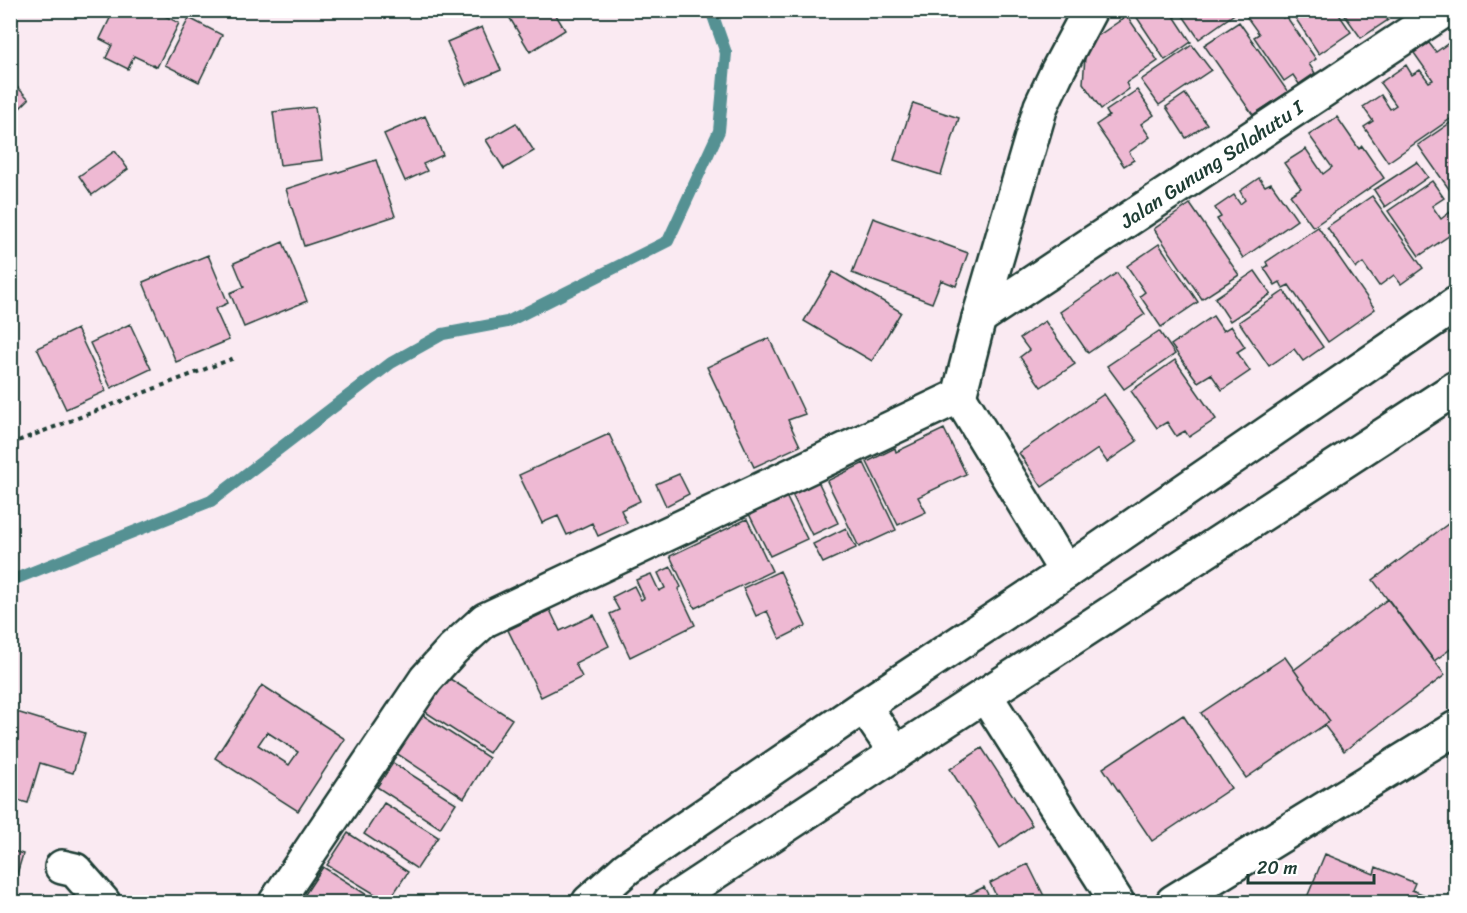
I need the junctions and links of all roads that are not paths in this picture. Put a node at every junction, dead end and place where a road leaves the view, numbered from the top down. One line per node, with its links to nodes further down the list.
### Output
1 (1090, 10): 4 (street)
2 (1445, 10): 4 (street, Jalan Gunung Salahutu I)
3 (1456, 304): 7 (street)
4 (979, 318): 6 (street)
5 (1456, 388): 8 (street)
6 (959, 396): 7 (street); 14 (street)
7 (1066, 572): 9 (street)
8 (985, 695): 11 (street); 17 (street)
9 (864, 706): 11 (street); 15 (street)
10 (1456, 728): 18 (street)
11 (896, 753): 16 (street)
12 (62, 867): 13 (street)
13 (103, 903)
14 (276, 903)
15 (589, 903)
16 (670, 903)
17 (1117, 903)
18 (1173, 903)

